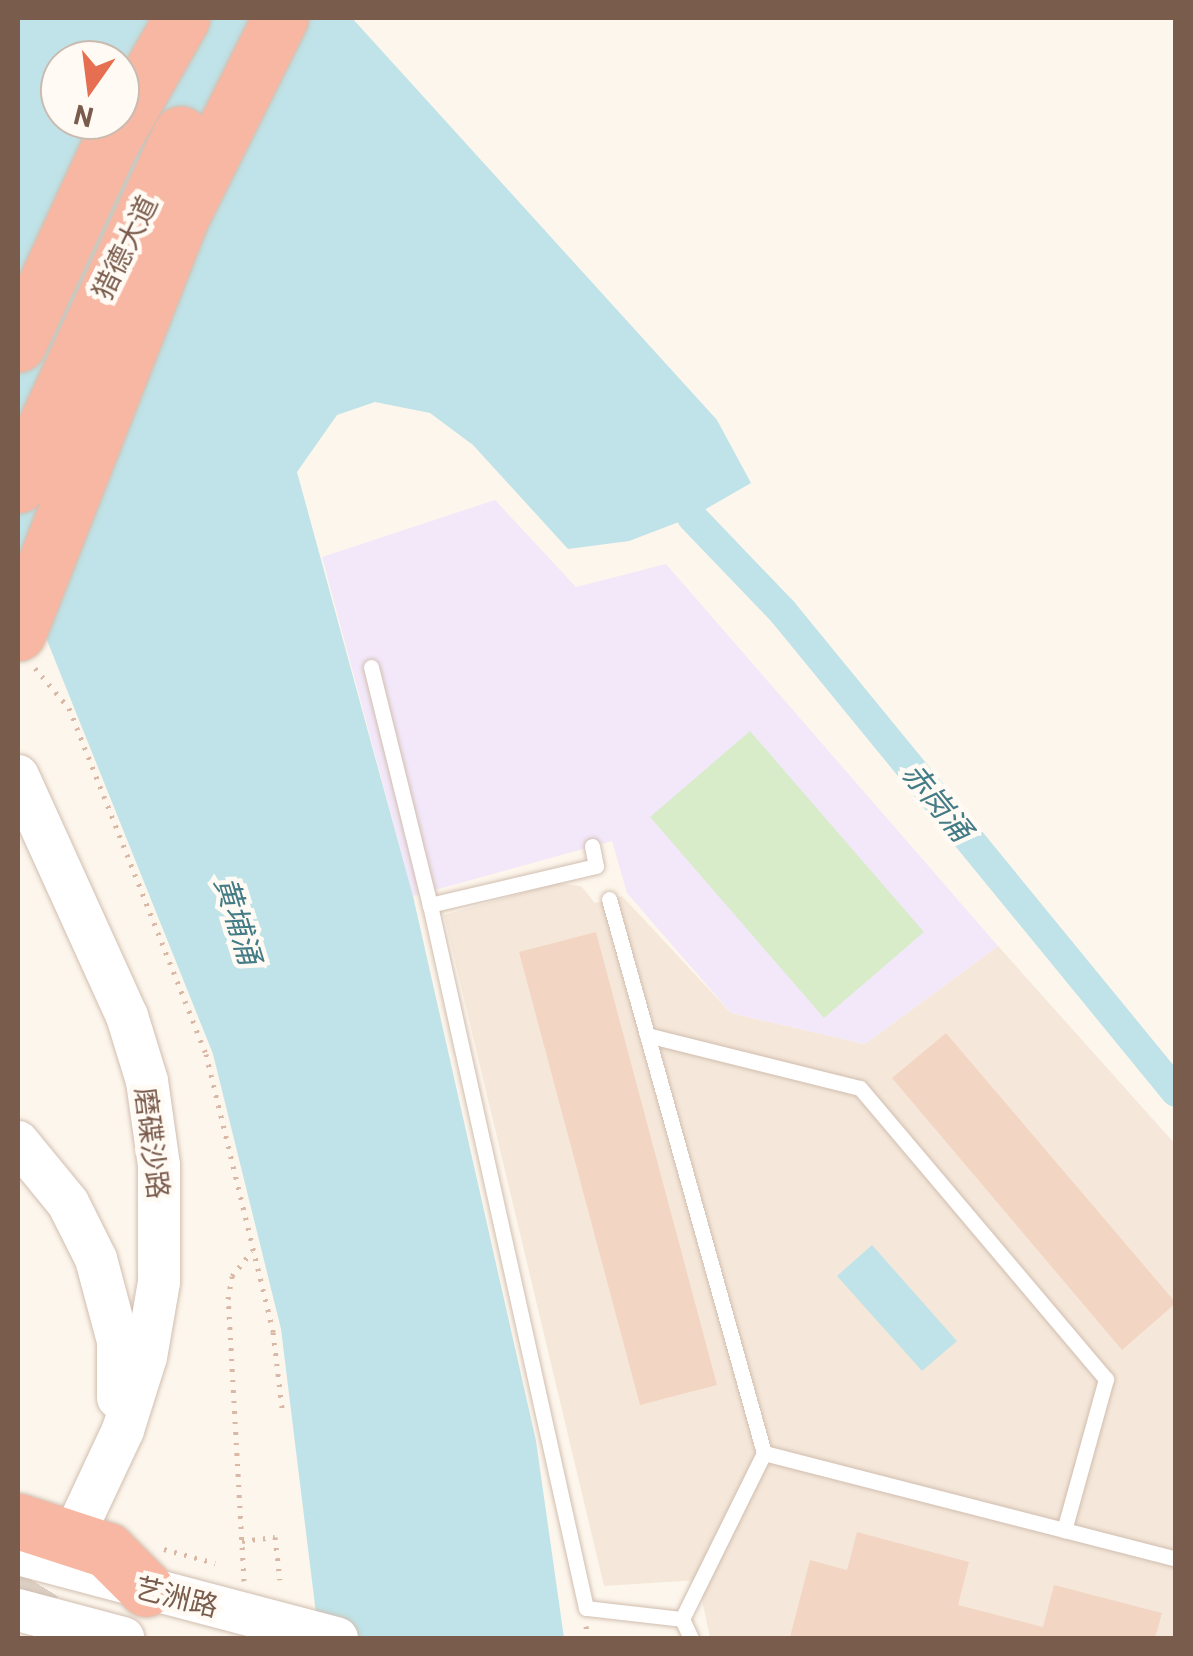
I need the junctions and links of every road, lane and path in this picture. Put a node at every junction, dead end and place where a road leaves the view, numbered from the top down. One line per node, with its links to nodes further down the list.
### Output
1 (182, 18): 4 (highway, 猎德大道)
2 (250, 18): 5 (highway, 猎德大道)
3 (280, 18): 6 (highway)
4 (18, 344)
5 (18, 485)
6 (24, 647): 14 (path)
7 (371, 667): 11 (lane)
8 (18, 776): 13 (street, 磨碟沙路)
9 (592, 846): 11 (lane)
10 (609, 899): 12 (lane)
11 (430, 905): 24 (lane)
12 (647, 1035): 16 (lane); 18 (lane)
13 (18, 1142)
14 (252, 1252): 15 (path); 21 (path)
15 (282, 1408)
16 (764, 1453): 18 (lane); 24 (lane)
17 (18, 1521): 22 (highway)
18 (1064, 1530): 20 (lane)
19 (18, 1554): 22 (street, 艺洲路)
20 (1176, 1559)
21 (280, 1580)
22 (146, 1589): 26 (street, 艺洲路)
23 (18, 1610): 25 (street, 艺洲路)
24 (682, 1618): 27 (lane)
25 (123, 1638)
26 (337, 1638)
27 (691, 1638)

